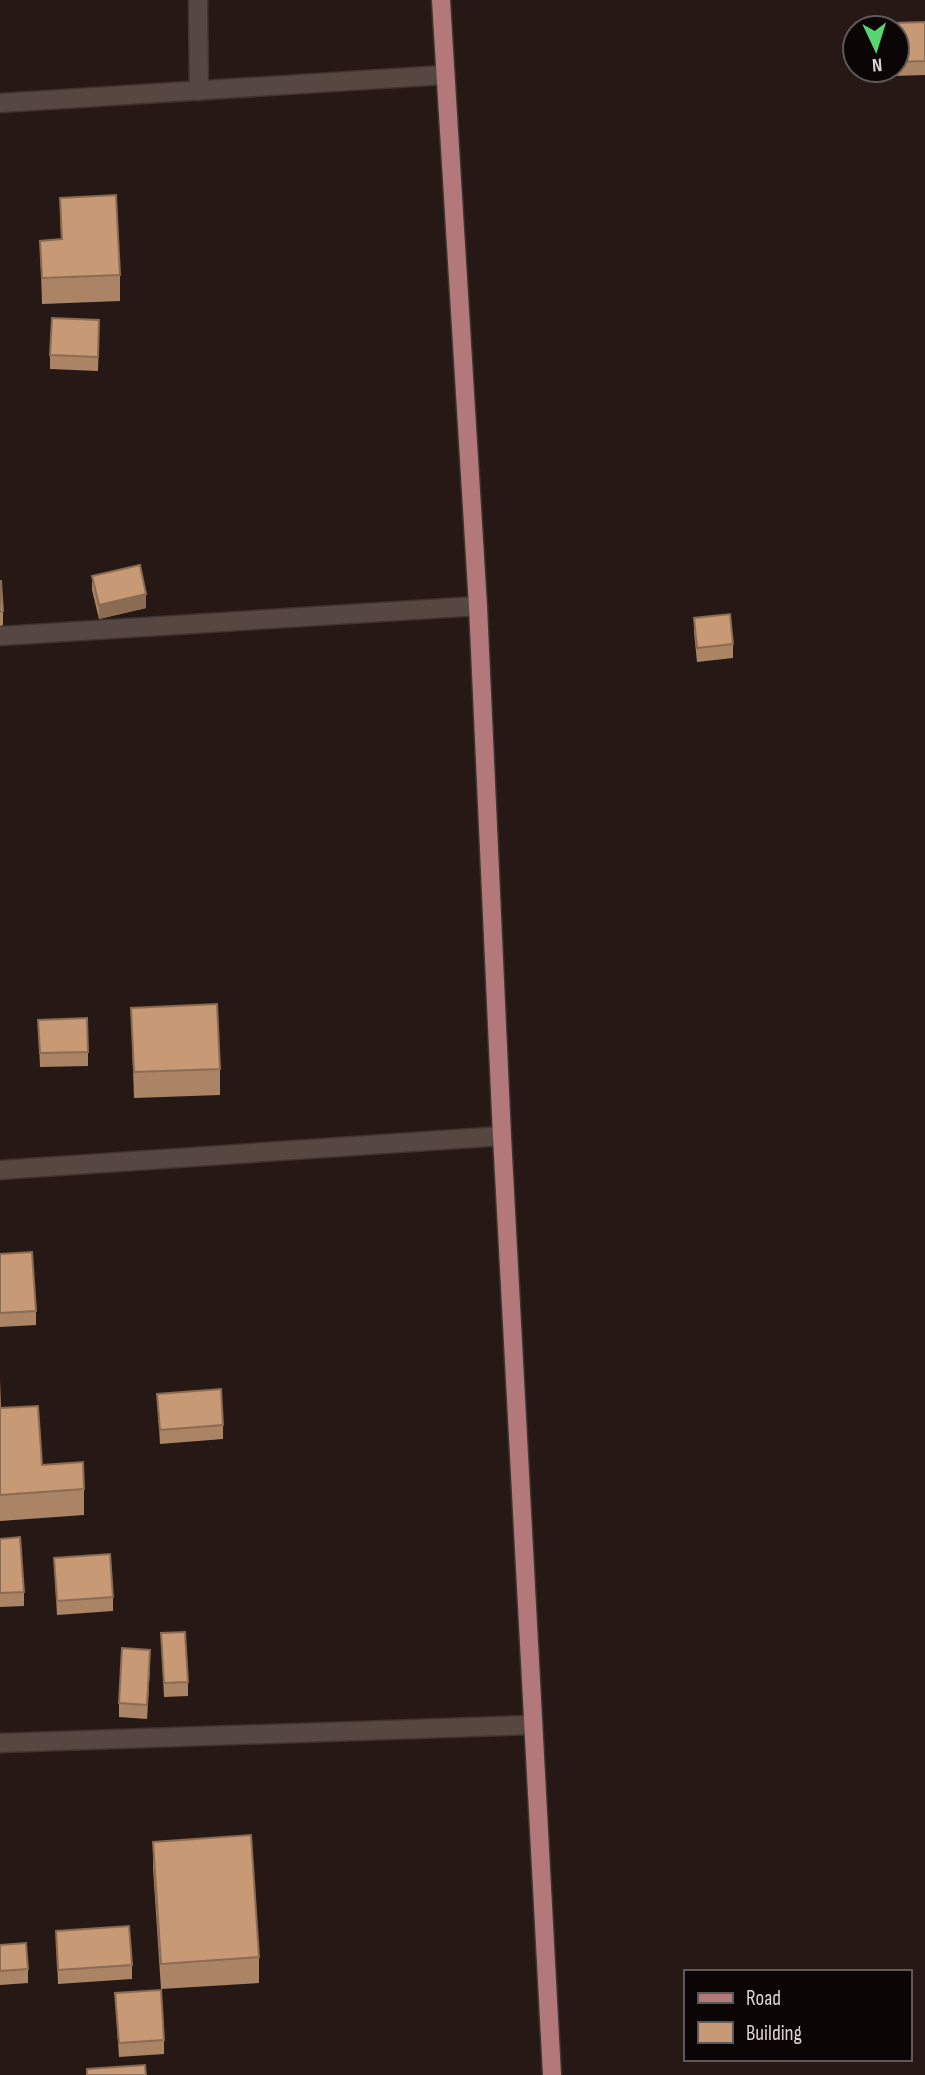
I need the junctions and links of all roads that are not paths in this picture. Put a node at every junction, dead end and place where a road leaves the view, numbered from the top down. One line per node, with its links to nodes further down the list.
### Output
1 (198, 0): 4 (street)
2 (441, 0): 3 (main road)
3 (444, 75): 4 (street); 6 (main road)
4 (200, 91): 5 (street)
5 (0, 103)
6 (478, 606): 7 (street); 8 (main road)
7 (0, 636)
8 (502, 1136): 9 (street); 10 (main road)
9 (0, 1170)
10 (532, 1725): 11 (street); 12 (main road)
11 (0, 1743)
12 (552, 2075)

